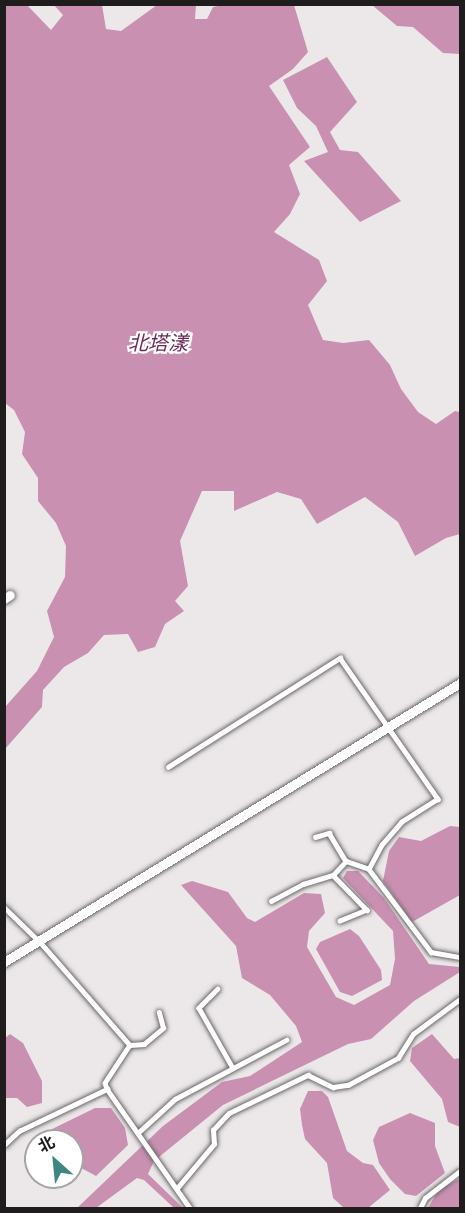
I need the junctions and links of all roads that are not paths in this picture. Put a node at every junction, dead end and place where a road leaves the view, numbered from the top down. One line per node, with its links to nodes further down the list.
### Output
1 (460, 683): 2 (street)
2 (388, 727): 3 (lane); 6 (lane); 11 (street)
3 (168, 767)
4 (315, 837): 5 (lane)
5 (346, 861): 6 (lane); 7 (lane)
6 (369, 869): 12 (lane)
7 (333, 875): 8 (lane); 10 (lane)
8 (271, 901)
9 (4, 907): 11 (lane)
10 (340, 921)
11 (41, 943): 13 (street); 18 (lane)
12 (460, 957)
13 (4, 962)
14 (218, 989): 19 (lane)
15 (460, 999): 24 (lane)
16 (159, 1013): 18 (lane)
17 (286, 1040): 19 (lane)
18 (130, 1045): 20 (lane)
19 (233, 1068): 21 (lane)
20 (107, 1089): 21 (lane); 22 (lane)
21 (140, 1131): 24 (lane)
22 (4, 1145)
23 (460, 1171): 26 (lane)
24 (178, 1187): 25 (lane)
25 (190, 1209)
26 (420, 1209)

